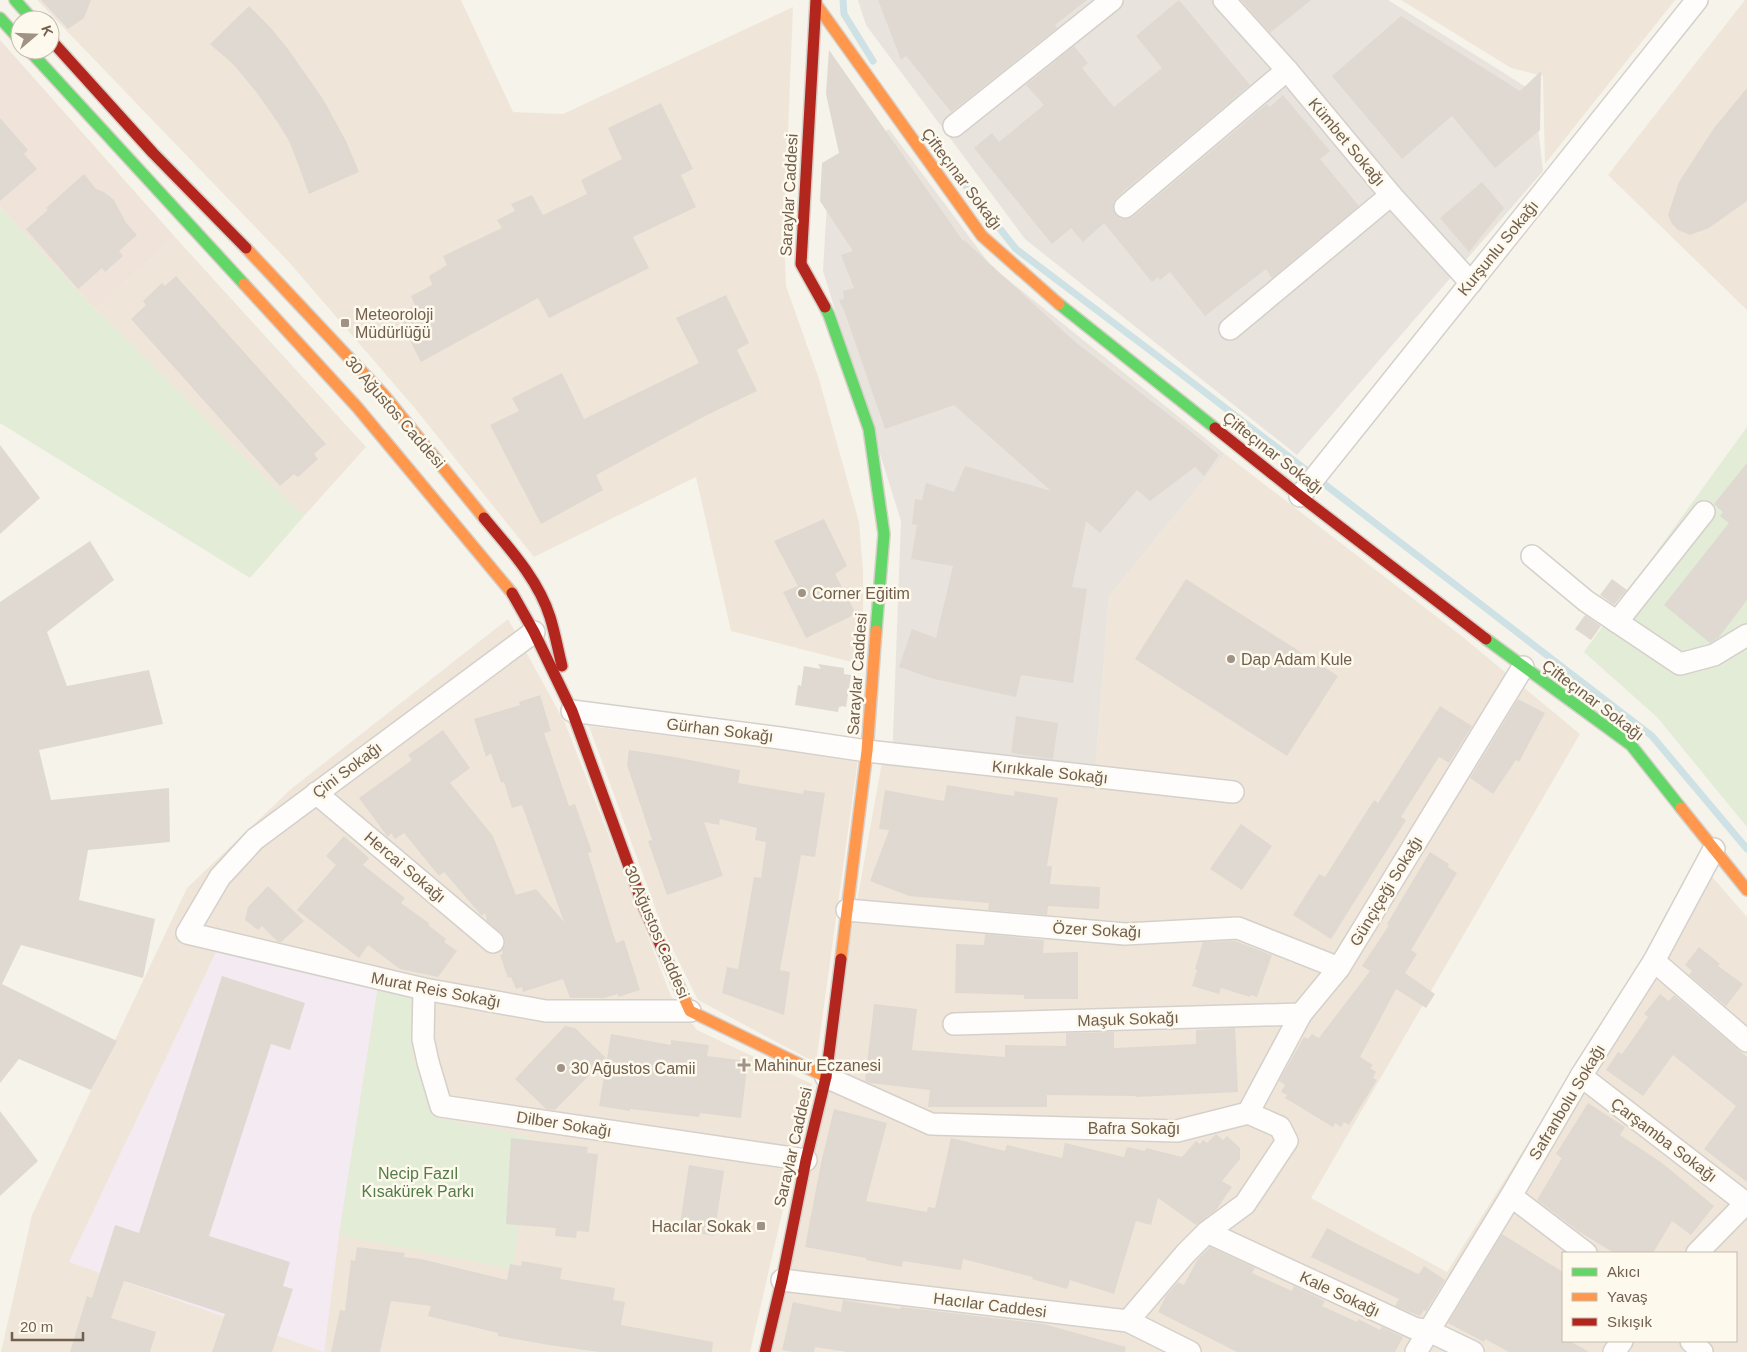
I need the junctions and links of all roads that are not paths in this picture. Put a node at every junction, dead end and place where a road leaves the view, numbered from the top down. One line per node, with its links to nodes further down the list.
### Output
1 (15, 0): 6 (street)
2 (1112, 0): 12 (street)
3 (1224, 0): 11 (street, Kümbet Sokağı)
4 (1696, 0): 17 (street, Kurşunlu Sokağı)
5 (816, 2): 19 (street, Çifteçınar Sokağı); 27 (street, Saraylar Caddesi)
6 (24, 10)
7 (0, 18): 8 (street)
8 (10, 29)
9 (60, 50): 13 (street, 30 Ağustos Caddesi)
10 (38, 60): 14 (street, 30 Ağustos Caddesi)
11 (1287, 70): 15 (street, Kümbet Sokağı); 16 (street)
12 (954, 126)
13 (153, 153): 14 (street); 26 (street, 30 Ağustos Caddesi)
14 (137, 168): 23 (street, 30 Ağustos Caddesi)
15 (1391, 195): 17 (street, Kümbet Sokağı); 18 (street)
16 (1125, 207)
17 (1470, 283): 19 (street, Kurşunlu Sokağı)
18 (1230, 329)
19 (1300, 496): 25 (street, Çifteçınar Sokağı)
20 (1704, 512): 22 (street)
21 (1532, 556): 22 (street)
22 (1617, 622): 24 (street)
23 (534, 632): 26 (street, 30 Ağustos Caddesi); 29 (street, Çini Sokağı)
24 (1747, 635)
25 (1523, 667): 30 (street, Çifteçınar Sokağı); 36 (street, Günçiçeği Sokağı)
26 (572, 711): 27 (street, Gürhan Sokağı); 38 (street, 30 Ağustos Caddesi)
27 (867, 752): 28 (street, Kırıkkale Sokağı); 32 (street, Saraylar Caddesi)
28 (1233, 792)
29 (316, 793): 33 (street, Çini Sokağı); 34 (street, Hercai Sokağı)
30 (1714, 849): 31 (street, Çifteçınar Sokağı); 35 (street, Safranbolu Sokağı)
31 (1747, 890)
32 (847, 910): 36 (street, Özer Sokağı); 43 (street, Saraylar Caddesi)
33 (187, 933): 37 (street, Murat Reis Sokağı)
34 (493, 942)
35 (1654, 961): 41 (street); 42 (street, Safranbolu Sokağı)
36 (1339, 968): 39 (street, Günçiçeği Sokağı)
37 (424, 989): 38 (street, Murat Reis Sokağı); 45 (street, Dilber Sokağı)
38 (690, 1011): 43 (street, 30 Ağustos Caddesi)
39 (1301, 1014): 40 (street, Maşuk Sokağı); 44 (street, Günçiçeği Sokağı)
40 (954, 1024)
41 (1747, 1041)
42 (1581, 1076): 46 (street, Safranbolu Sokağı); 47 (street, Çarşamba Sokağı)
43 (826, 1078): 44 (street, Bafra Sokağı); 45 (street, Saraylar Caddesi)
44 (1248, 1113): 48 (street)
45 (806, 1160): 51 (street, Saraylar Caddesi)
46 (1511, 1196): 49 (street); 53 (street, Safranbolu Sokağı)
47 (1747, 1203): 50 (street)
48 (1207, 1232): 52 (street); 53 (street, Kale Sokağı)
49 (1585, 1252)
50 (1698, 1252)
51 (782, 1280): 52 (street, Hacılar Caddesi); 55 (street, Saraylar Caddesi)
52 (1128, 1321): 56 (street, Hacılar Caddesi)
53 (1429, 1331): 57 (street, Safranbolu Sokağı); 58 (street, Kale Sokağı)
54 (1692, 1342): 59 (street)
55 (765, 1352)
56 (1190, 1352)
57 (1416, 1352)
58 (1474, 1352)
59 (1702, 1352)

